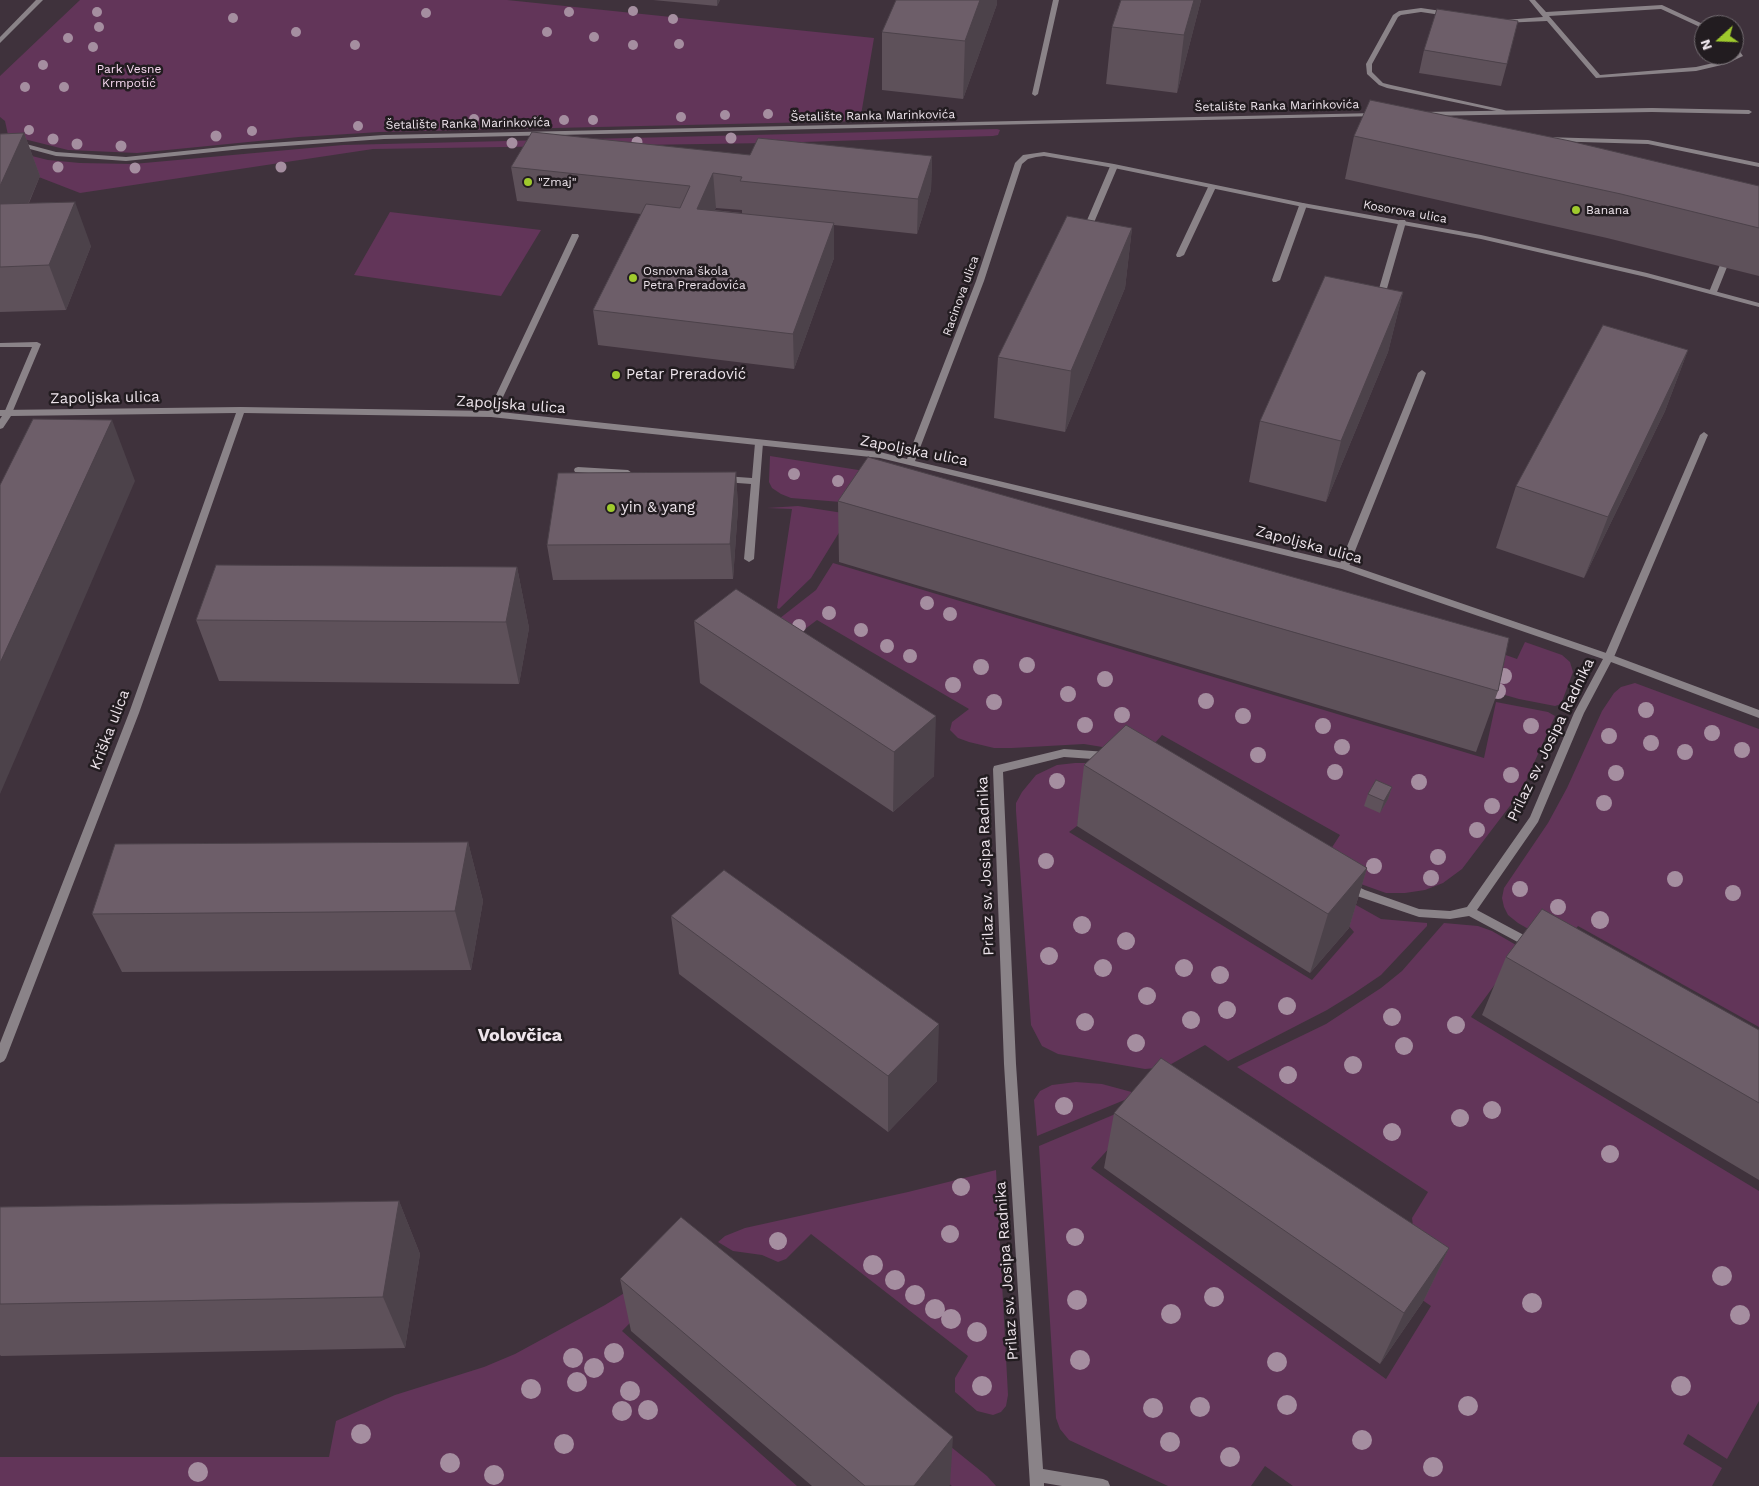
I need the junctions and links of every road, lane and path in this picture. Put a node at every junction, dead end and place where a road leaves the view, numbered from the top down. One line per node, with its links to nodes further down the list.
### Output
1 (40, 0): 8 (street)
2 (1056, 0): 10 (street)
3 (1532, 0): 5 (street)
4 (1459, 16): 11 (street)
5 (1546, 17): 6 (street); 7 (street); 9 (street)
6 (1495, 22)
7 (1694, 23)
8 (0, 41)
9 (1715, 65)
10 (1034, 94)
11 (1504, 112): 12 (street); 13 (street)
12 (1749, 112)
13 (1413, 114)
14 (1383, 115): 16 (street, Šetalište Ranka Marinkovića)
15 (1537, 138): 18 (street)
16 (0, 139)
17 (1044, 154): 19 (street, Kosorova ulica); 39 (street, Racinova ulica)
18 (1759, 165)
19 (1114, 166): 20 (street, Kosorova ulica); 23 (street)
20 (1212, 186): 21 (street, Kosorova ulica); 25 (street)
21 (1303, 205): 22 (street, Kosorova ulica); 27 (street)
22 (1402, 222): 28 (street, Kosorova ulica); 29 (street)
23 (1085, 235)
24 (576, 236): 35 (street)
25 (1180, 255)
26 (1723, 267): 28 (street)
27 (1276, 280)
28 (1713, 292): 30 (street, Kosorova ulica)
29 (1380, 299)
30 (1759, 305)
31 (0, 345): 34 (street)
32 (1422, 373): 45 (street)
33 (241, 410): 34 (street, Zapoljska ulica); 35 (street, Zapoljska ulica); 52 (street, Kriška ulica)
34 (4, 413): 36 (street)
35 (491, 414): 38 (street, Zapoljska ulica)
36 (0, 426)
37 (1704, 435): 46 (street, Prilaz sv. Josipa Radnika)
38 (759, 443): 39 (street, Zapoljska ulica); 43 (street)
39 (910, 462): 45 (street, Zapoljska ulica)
40 (578, 470): 41 (street)
41 (637, 474)
42 (716, 478): 43 (street)
43 (756, 480): 44 (street)
44 (748, 559)
45 (1344, 566): 46 (street, Zapoljska ulica)
46 (1609, 657): 47 (street, Zapoljska ulica); 50 (street, Prilaz sv. Josipa Radnika)
47 (1759, 714)
48 (1117, 758): 53 (street, Prilaz sv. Josipa Radnika)
49 (1339, 880): 50 (street)
50 (1470, 911): 51 (street)
51 (1544, 952)
52 (0, 1058)
53 (1037, 1480): 54 (street, Prilaz sv. Josipa Radnika)
54 (1103, 1486)

